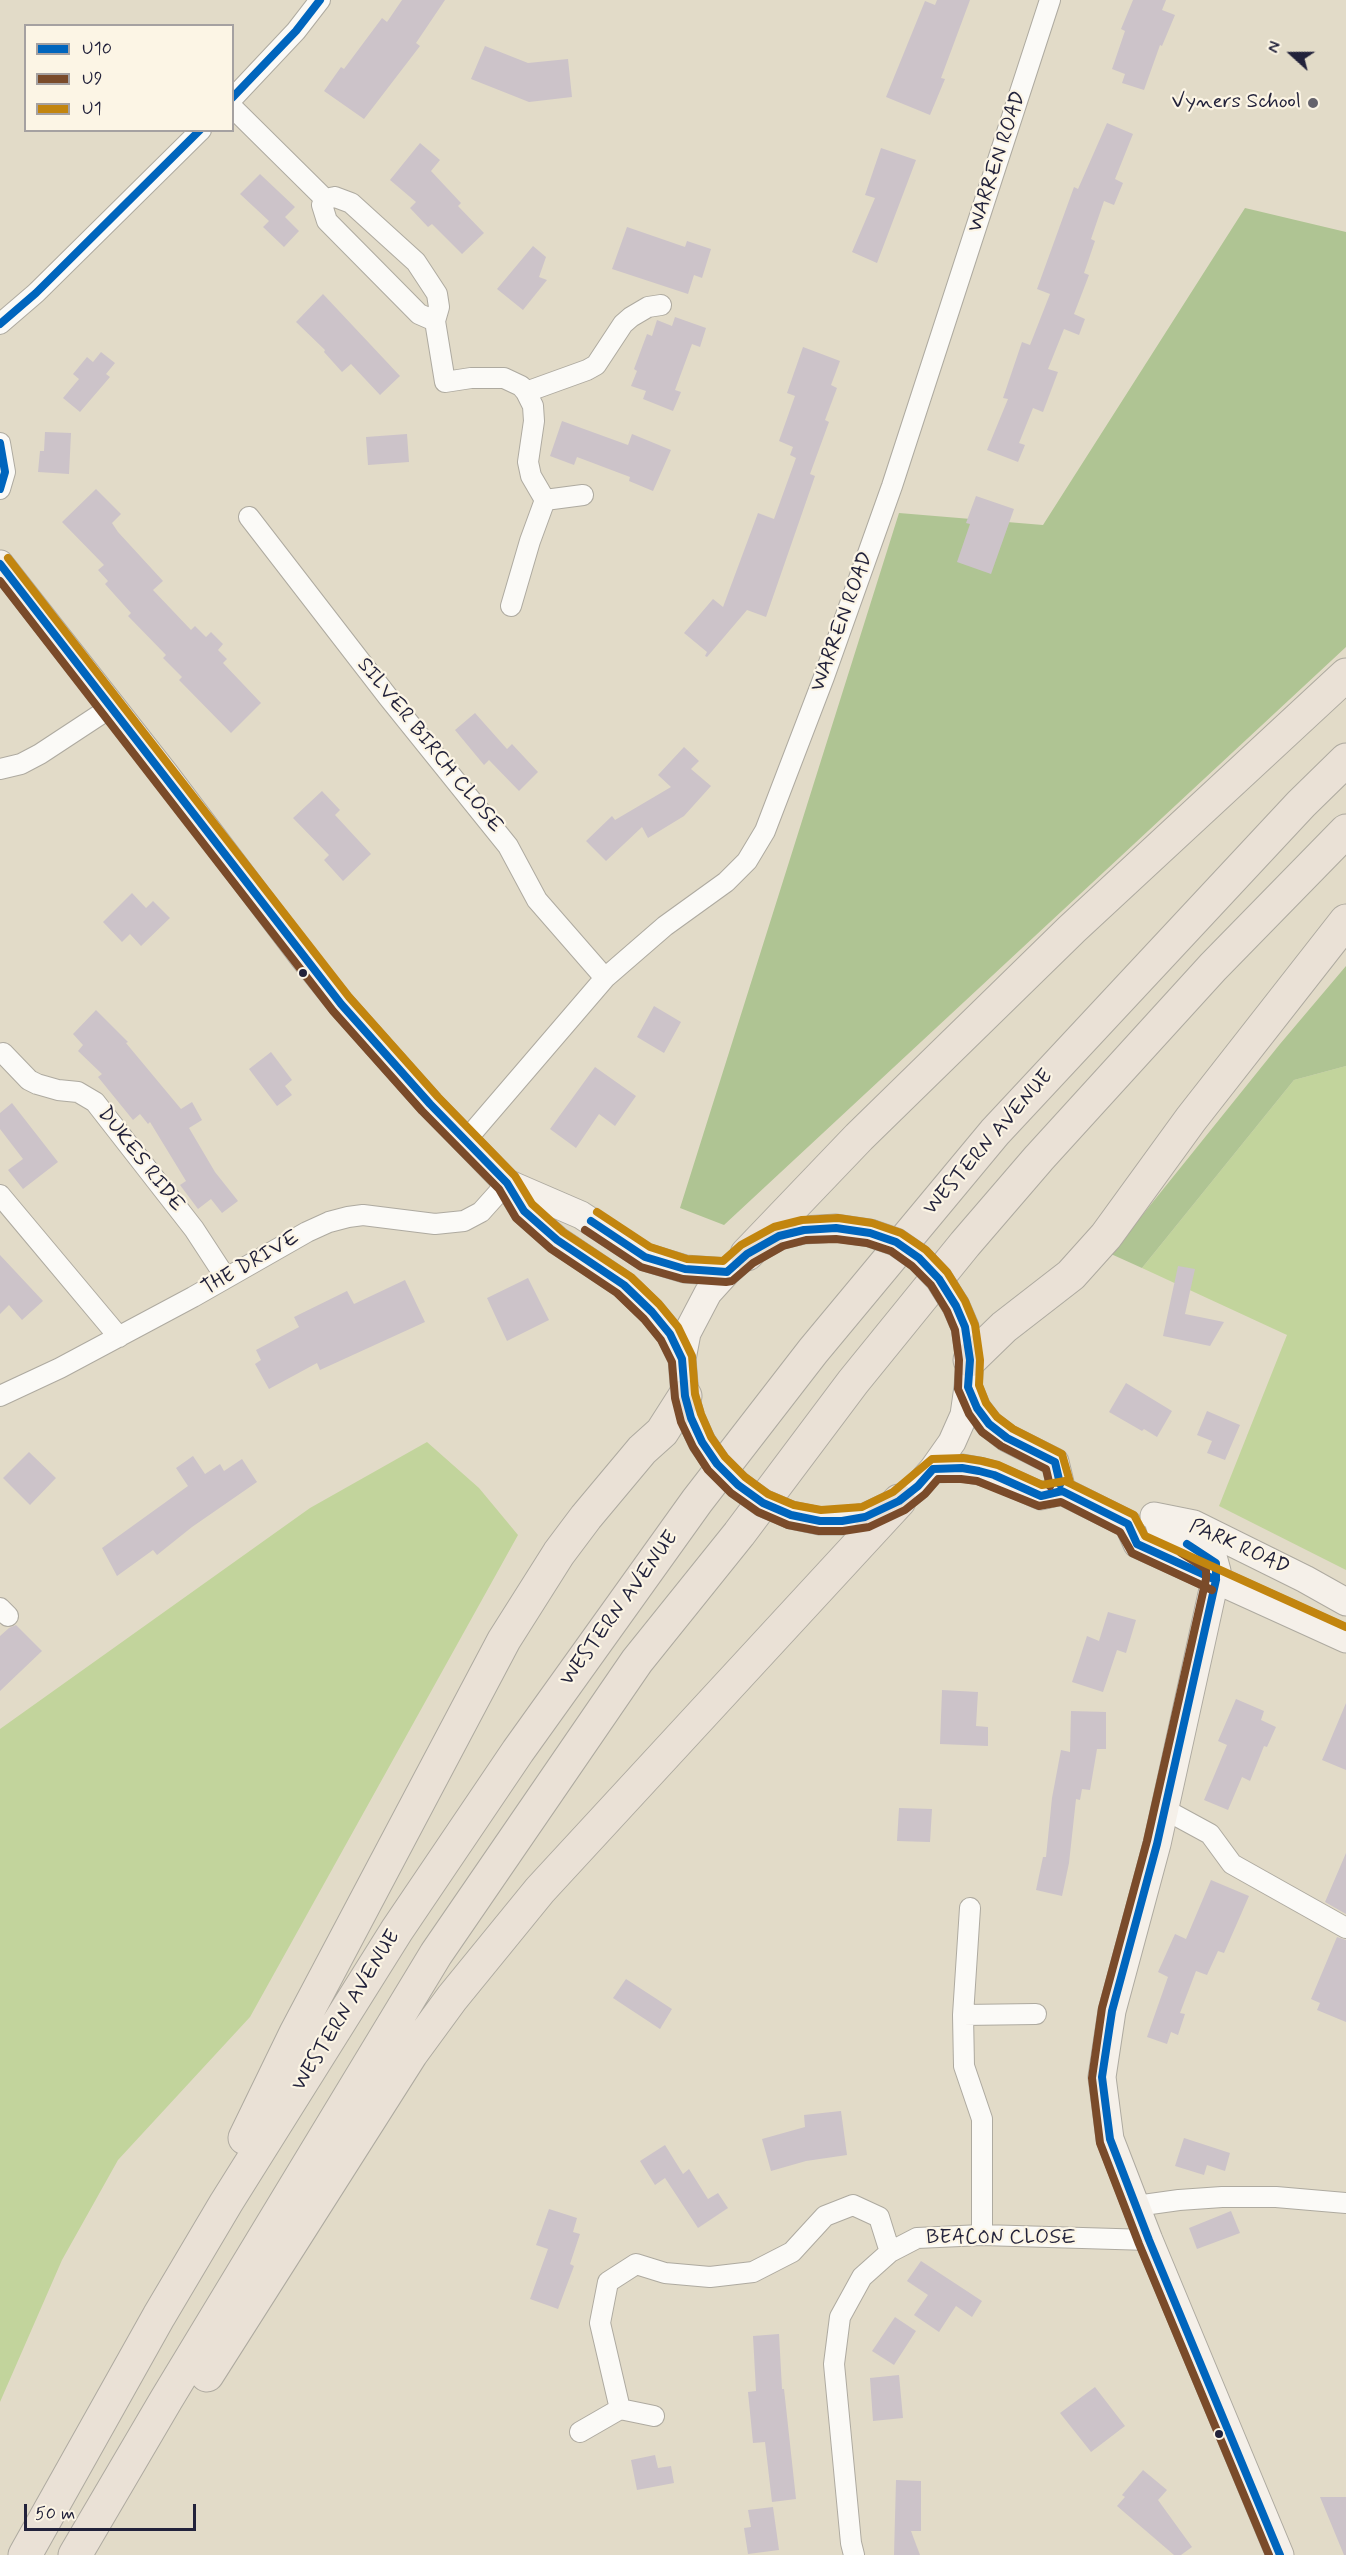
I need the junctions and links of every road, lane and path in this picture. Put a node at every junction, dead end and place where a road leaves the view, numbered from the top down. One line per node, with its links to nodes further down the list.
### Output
1 (320, 0): 3 (street)
2 (1050, 0): 24 (street, WARREN ROAD)
3 (234, 97)
4 (234, 109): 6 (street)
5 (199, 132): 9 (street)
6 (325, 199): 8 (street); 8 (street)
7 (661, 305): 10 (street)
8 (435, 321): 10 (street)
9 (0, 324)
10 (526, 392): 14 (street)
11 (0, 443): 12 (street)
12 (0, 489)
13 (583, 495): 14 (street)
14 (545, 500): 17 (street)
15 (249, 517): 24 (street, SILVER BIRCH CLOSE)
16 (0, 564): 19 (main road)
17 (511, 606)
18 (1346, 675): 29 (highway)
19 (113, 706): 21 (street); 26 (main road)
20 (1346, 759): 54 (highway, WESTERN AVENUE)
21 (0, 769)
22 (1346, 831): 55 (highway, WESTERN AVENUE)
23 (1346, 921): 33 (highway)
24 (605, 978): 26 (street, WARREN ROAD)
25 (3, 1053): 30 (street, DUKES RIDE)
26 (466, 1140): 27 (main road)
27 (507, 1183): 29 (main road); 30 (street, THE DRIVE); 32 (main road)
28 (0, 1195): 31 (street)
29 (737, 1263): 32 (main road); 33 (main road, bridge)
30 (225, 1278): 31 (street, THE DRIVE)
31 (119, 1337): 34 (street, THE DRIVE)
32 (682, 1359): 35 (main road)
33 (969, 1373): 36 (main road); 37 (main road)
34 (0, 1396)
35 (685, 1396): 38 (main road, bridge); 54 (highway)
36 (933, 1469): 37 (main road, PARK ROAD); 38 (main road)
37 (1062, 1491): 40 (main road, PARK ROAD)
38 (899, 1501): 55 (highway)
39 (1157, 1517): 40 (main road, PARK ROAD); 41 (main road); 42 (main road, PARK ROAD)
40 (1128, 1524): 41 (main road, PARK ROAD)
41 (1216, 1580): 43 (main road, PARK ROAD); 44 (main road)
42 (1346, 1602)
43 (1346, 1639)
44 (1164, 1809): 46 (street); 50 (main road)
45 (970, 1908): 48 (street)
46 (1346, 1928)
47 (1036, 2014): 48 (street)
48 (963, 2015): 51 (street)
49 (1346, 2203): 50 (street)
50 (1136, 2206): 52 (main road)
51 (982, 2235): 52 (street, BEACON CLOSE); 53 (street, BEACON CLOSE)
52 (1149, 2240): 62 (main road)
53 (890, 2252): 56 (street); 61 (street, BEACON CLOSE)
54 (159, 2316): 59 (highway, WESTERN AVENUE)
55 (175, 2404): 60 (highway)
56 (620, 2409): 57 (street); 58 (street)
57 (654, 2416)
58 (580, 2432)
59 (25, 2555)
60 (78, 2555)
61 (854, 2555)
62 (1280, 2555)

